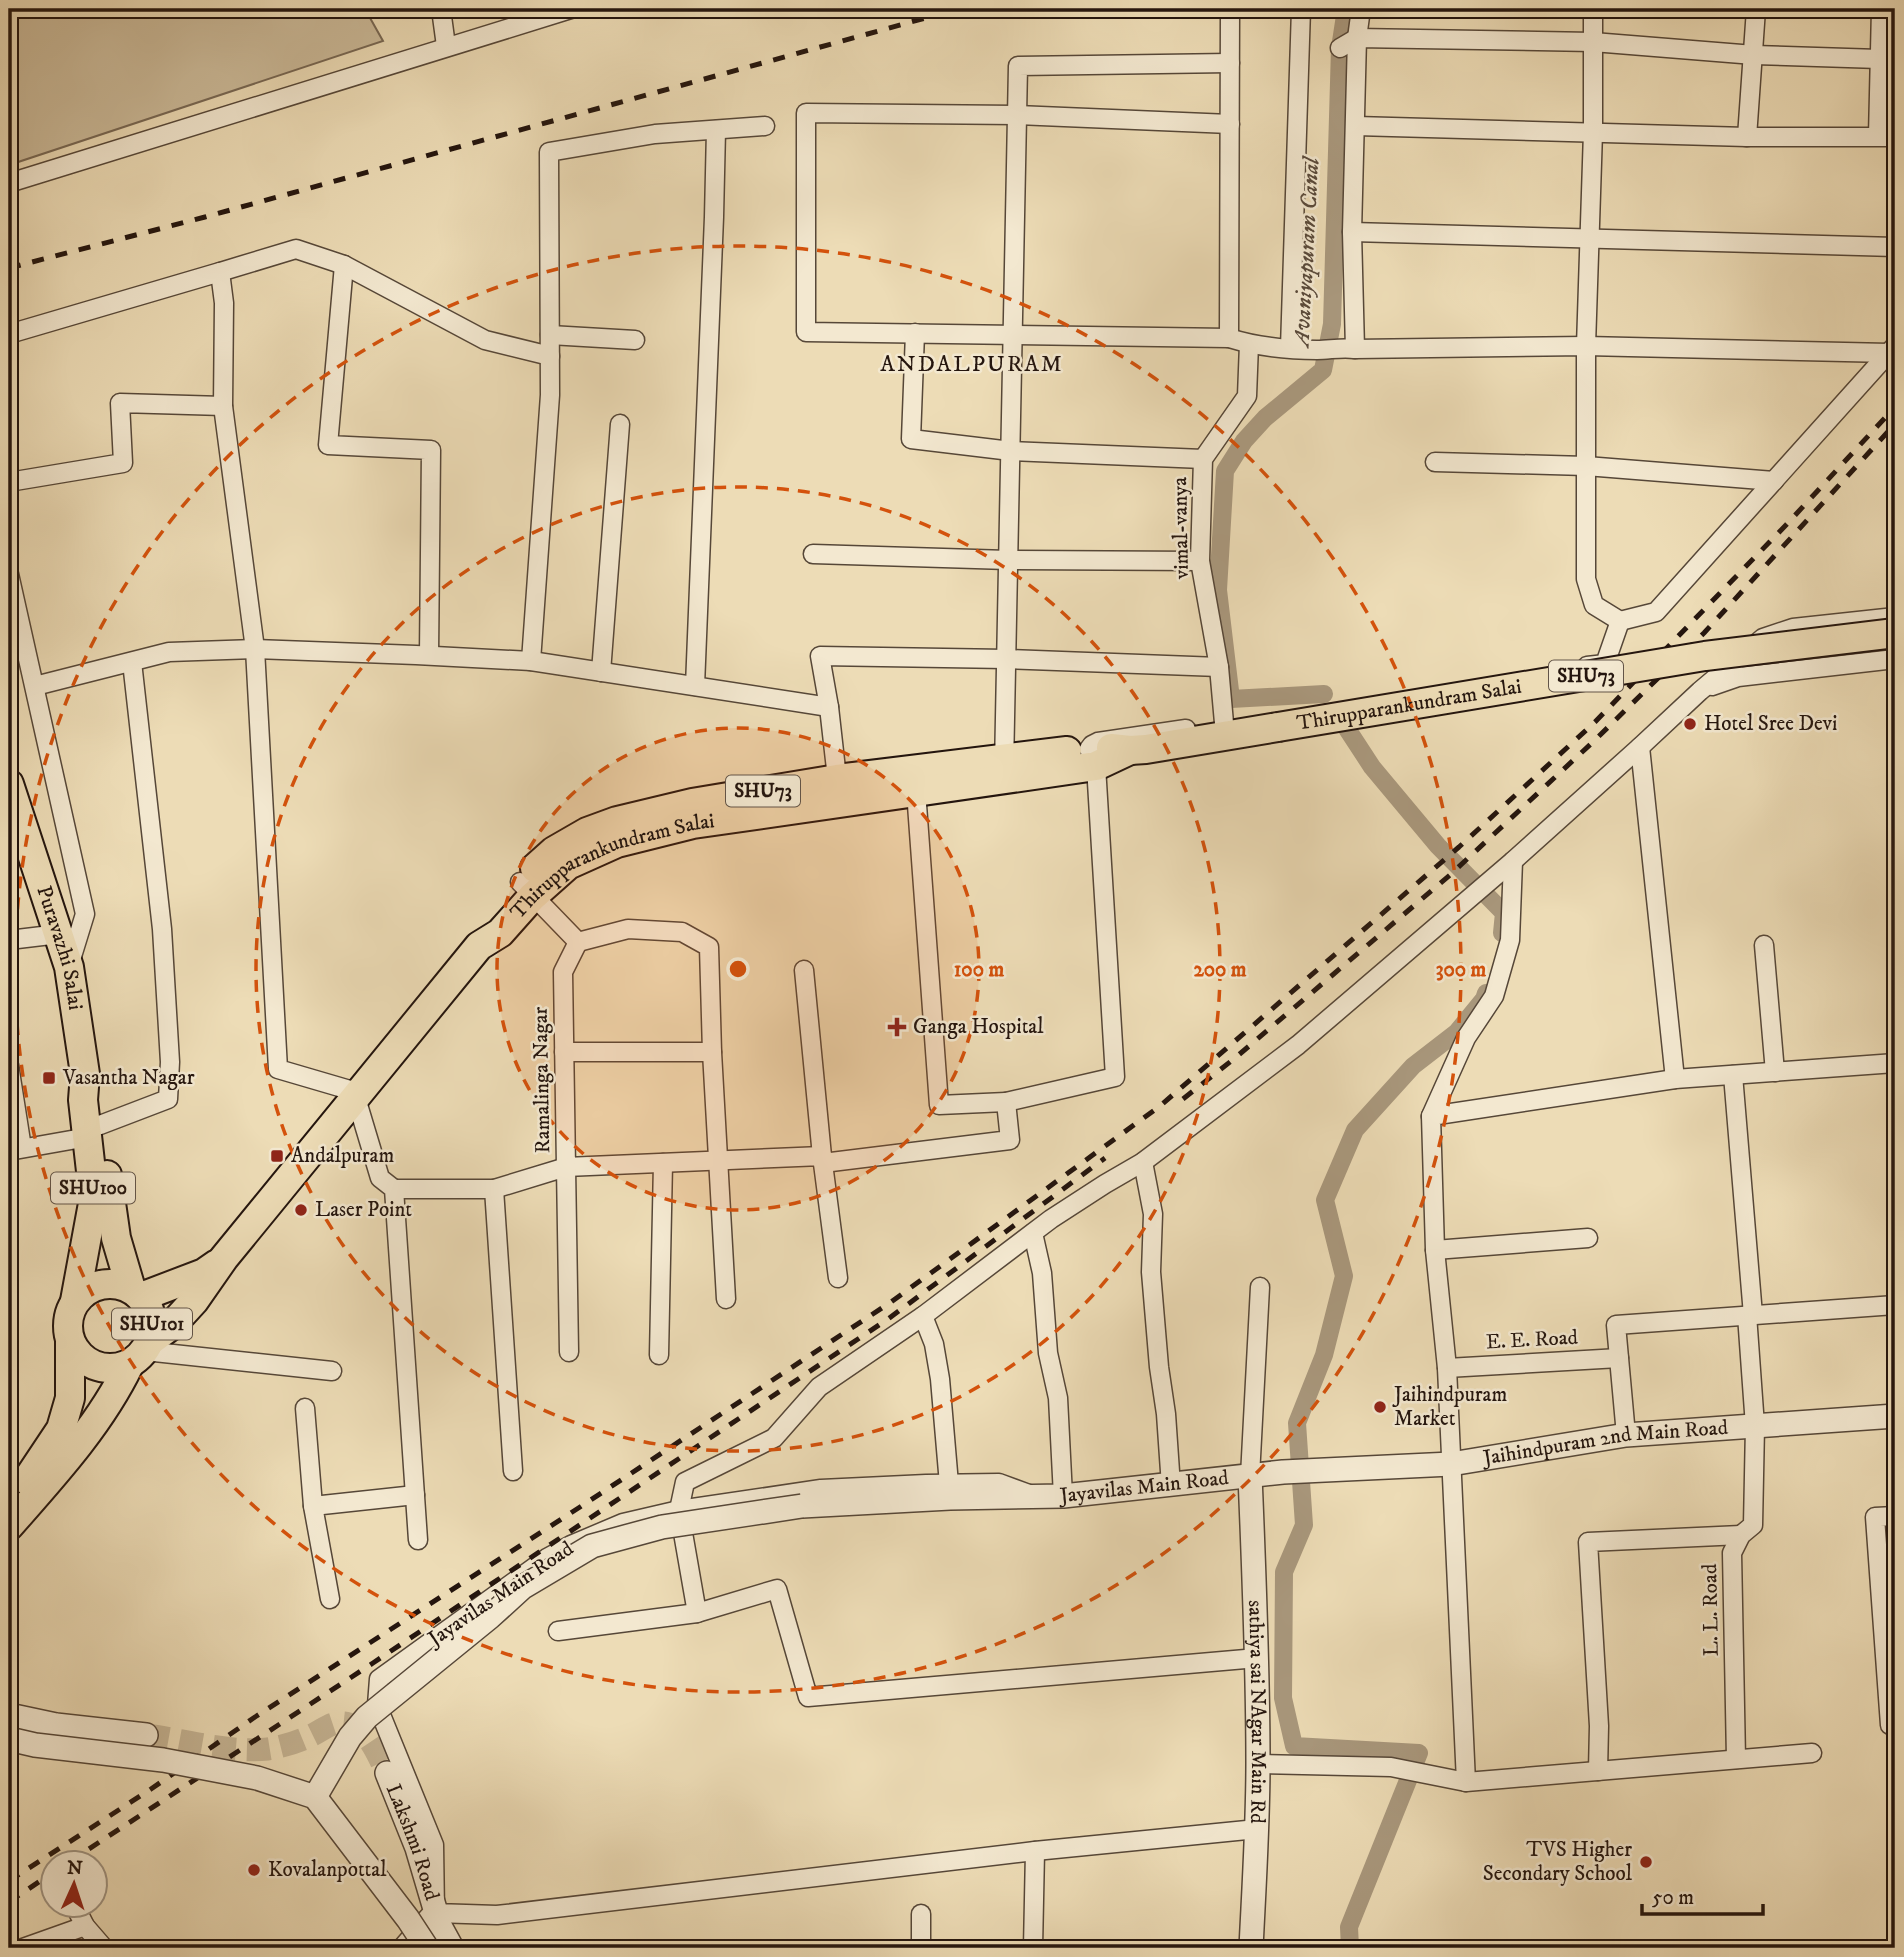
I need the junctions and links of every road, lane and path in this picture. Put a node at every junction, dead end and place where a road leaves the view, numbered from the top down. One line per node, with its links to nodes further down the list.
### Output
1 (440, 9): 11 (street)
2 (571, 9): 11 (street)
3 (1230, 9): 15 (street)
4 (1301, 9): 38 (street)
5 (1361, 9): 9 (street)
6 (1593, 9): 10 (street)
7 (1756, 9): 13 (street)
8 (1885, 12): 14 (street)
9 (1357, 38): 10 (street); 12 (street); 19 (street)
10 (1593, 42): 13 (street); 21 (street)
11 (446, 46): 24 (street)
12 (1340, 48)
13 (1754, 55): 14 (street); 23 (street)
14 (1879, 59): 22 (street)
15 (1230, 63): 16 (street); 17 (street)
16 (1017, 115): 17 (street); 30 (street); 32 (street)
17 (1230, 124): 34 (street)
18 (765, 126): 20 (street)
19 (1356, 126): 21 (street); 25 (street)
20 (716, 130): 33 (street); 66 (street)
21 (1593, 132): 23 (street); 26 (street)
22 (1887, 136): 23 (street)
23 (1747, 137)
24 (9, 183)
25 (1352, 232): 26 (street); 39 (street)
26 (1590, 238): 27 (street); 37 (street)
27 (1895, 247)
28 (344, 265): 29 (street); 41 (street); 58 (street)
29 (220, 272): 31 (street); 42 (street)
30 (915, 333): 32 (street); 44 (street)
31 (9, 334)
32 (1013, 334): 34 (street); 44 (street)
33 (550, 335): 35 (street); 41 (street)
34 (1229, 338): 36 (street)
35 (635, 340)
36 (1249, 344): 38 (street); 45 (street, vimal-vanya)
37 (1586, 346): 39 (street); 40 (street); 47 (street)
38 (1290, 348): 39 (street)
39 (1347, 348)
40 (1892, 349): 48 (street)
41 (550, 356): 61 (street)
42 (223, 406): 49 (street); 57 (street)
43 (620, 424): 64 (street)
44 (1011, 451): 45 (street); 51 (street)
45 (1203, 459): 52 (street, vimal-vanya)
46 (1435, 462): 47 (street)
47 (1586, 466): 48 (street); 55 (street)
48 (1774, 481): 55 (street)
49 (9, 482)
50 (813, 554): 51 (street)
51 (1009, 559): 52 (street); 59 (street)
52 (1200, 561): 63 (street, vimal-vanya)
53 (9, 574): 65 (street)
54 (1895, 617): 67 (street)
55 (1620, 621): 69 (street)
56 (1895, 633): 71 (main road, Thirupparankundram Salai / SHU73, bridge)
57 (255, 649): 58 (street); 62 (street); 91 (street)
58 (429, 655): 61 (street)
59 (1006, 659): 63 (street); 68 (street); 72 (street)
60 (1895, 659): 67 (street)
61 (531, 661): 64 (street)
62 (132, 662): 65 (street); 94 (street)
63 (1219, 667): 69 (street, vimal-vanya)
64 (601, 672): 66 (street)
65 (35, 686): 82 (street)
66 (695, 686): 68 (street)
67 (1700, 691): 70 (street)
68 (829, 707): 74 (street)
69 (1224, 723): 71 (street)
70 (1640, 747): 76 (street); 90 (street)
71 (1092, 757): 72 (main road, Thirupparankundram Salai / SHU73); 92 (street)
72 (1004, 768): 74 (main road, Thirupparankundram Salai / SHU73); 75 (main road, Thirupparankundram Salai / SHU73)
73 (9, 784): 78 (main road, Puravazhi Salai / SHU100)
74 (838, 791): 75 (main road, Thirupparankundram Salai / SHU73); 77 (main road, Thirupparankundram Salai / SHU73)
75 (916, 791): 92 (street)
76 (1513, 860): 93 (street); 98 (street)
77 (526, 890): 80 (street); 91 (main road, Thirupparankundram Salai / SHU73)
78 (58, 934): 79 (street); 82 (main road, Puravazhi Salai / SHU100)
79 (9, 940)
80 (578, 942): 84 (street, Ramalinga Nagar); 85 (street)
81 (1764, 945): 88 (street)
82 (69, 967): 94 (main road, Puravazhi Salai / SHU100)
83 (804, 970): 96 (street)
84 (564, 1052): 85 (street); 100 (street, Ramalinga Nagar)
85 (712, 1052): 97 (street)
86 (1895, 1063): 88 (street)
87 (9, 1065): 95 (street)
88 (1775, 1072): 89 (street)
89 (1733, 1075): 90 (street); 113 (street, L. L. Road)
90 (1675, 1079): 93 (street)
91 (358, 1095): 101 (street); 106 (main road, Thirupparankundram Salai / SHU73)
92 (1006, 1102): 96 (street, Ramalinga Nagar)
93 (1431, 1116): 105 (street)
94 (94, 1131): 95 (street); 109 (main road, Puravazhi Salai / SHU100); 111 (main road, Puravazhi Salai / SHU100)
95 (16, 1150)
96 (822, 1160): 97 (street, Ramalinga Nagar); 107 (street)
97 (719, 1161): 99 (street, Ramalinga Nagar); 110 (street)
98 (1143, 1162): 103 (street); 131 (street)
99 (663, 1163): 100 (street, Ramalinga Nagar); 118 (street)
100 (566, 1167): 102 (street); 117 (street)
101 (394, 1189): 102 (street); 132 (street)
102 (494, 1189): 127 (street)
103 (1033, 1233): 114 (street); 133 (street)
104 (1588, 1238): 105 (street)
105 (1435, 1250): 120 (street)
106 (224, 1258): 109 (main road, Thirupparankundram Salai / SHU73); 116 (main road, Thirupparankundram Salai / SHU73)
107 (838, 1278)
108 (1260, 1287): 129 (street)
109 (136, 1293): 111 (main road, SHU101); 116 (main road, SHU101)
110 (726, 1299)
111 (75, 1301): 115 (main road)
112 (1895, 1305): 113 (street)
113 (1750, 1315): 119 (street); 124 (street, L. L. Road)
114 (923, 1316): 130 (street); 137 (street)
115 (70, 1342): 116 (main road, SHU101); 135 (main road)
116 (142, 1352): 121 (street); 139 (main road, Thirupparankundram Salai / SHU101)
117 (569, 1352)
118 (659, 1355)
119 (1619, 1358): 120 (street, E. E. Road); 125 (street)
120 (1447, 1368): 126 (street)
121 (332, 1371)
122 (305, 1408): 136 (street)
123 (1895, 1416): 124 (street, Jaihindpuram 2nd Main Road)
124 (1755, 1426): 125 (street, Jaihindpuram 2nd Main Road); 140 (street, L. L. Road)
125 (1626, 1435): 126 (street, Jaihindpuram 2nd Main Road)
126 (1451, 1464): 128 (street, Jaihindpuram 2nd Main Road); 155 (street)
127 (513, 1471)
128 (1283, 1472): 129 (street, Jayavilas Main Road)
129 (1250, 1476): 131 (street, Jayavilas Main Road); 145 (street, sathiya sai NAgar Main Rd)
130 (949, 1484): 134 (street, Jayavilas Main Road); 137 (street, Jayavilas Main Road)
131 (1171, 1486): 133 (street, Jayavilas Main Road)
132 (415, 1495): 136 (street); 141 (street)
133 (1063, 1496): 134 (street, Jayavilas Main Road)
134 (1038, 1497): 156 (street, Jayavilas Main Road, bridge)
135 (9, 1500)
136 (313, 1506): 142 (street)
137 (678, 1510): 143 (street); 159 (street, Jayavilas Main Road)
138 (1895, 1516): 147 (street)
139 (9, 1526)
140 (1741, 1535): 151 (street, L. L. Road); 153 (street)
141 (418, 1540)
142 (330, 1600)
143 (697, 1612): 144 (street); 145 (street)
144 (558, 1631)
145 (1257, 1658): 152 (street, sathiya sai NAgar Main Rd)
146 (9, 1715): 148 (street)
147 (1895, 1725)
148 (146, 1735)
149 (9, 1739): 156 (street, bridge)
150 (1812, 1753): 151 (street)
151 (1736, 1759): 153 (street)
152 (1258, 1764): 155 (street); 157 (street, sathiya sai NAgar Main Rd)
153 (1598, 1771): 155 (street)
154 (387, 1773): 159 (street, Lakshmi Road)
155 (1466, 1782)
156 (315, 1797): 166 (street, bridge)
157 (1257, 1829): 158 (street); 170 (street, sathiya sai NAgar Main Rd)
158 (1035, 1851): 159 (street); 169 (street)
159 (435, 1913): 165 (street, Lakshmi Road); 167 (street, Lakshmi Road)
160 (921, 1914): 168 (street)
161 (81, 1918): 162 (street)
162 (85, 1926): 163 (street); 164 (street)
163 (23, 1948)
164 (104, 1948)
165 (405, 1948)
166 (427, 1948)
167 (452, 1948)
168 (921, 1948)
169 (1033, 1948)
170 (1251, 1948)

